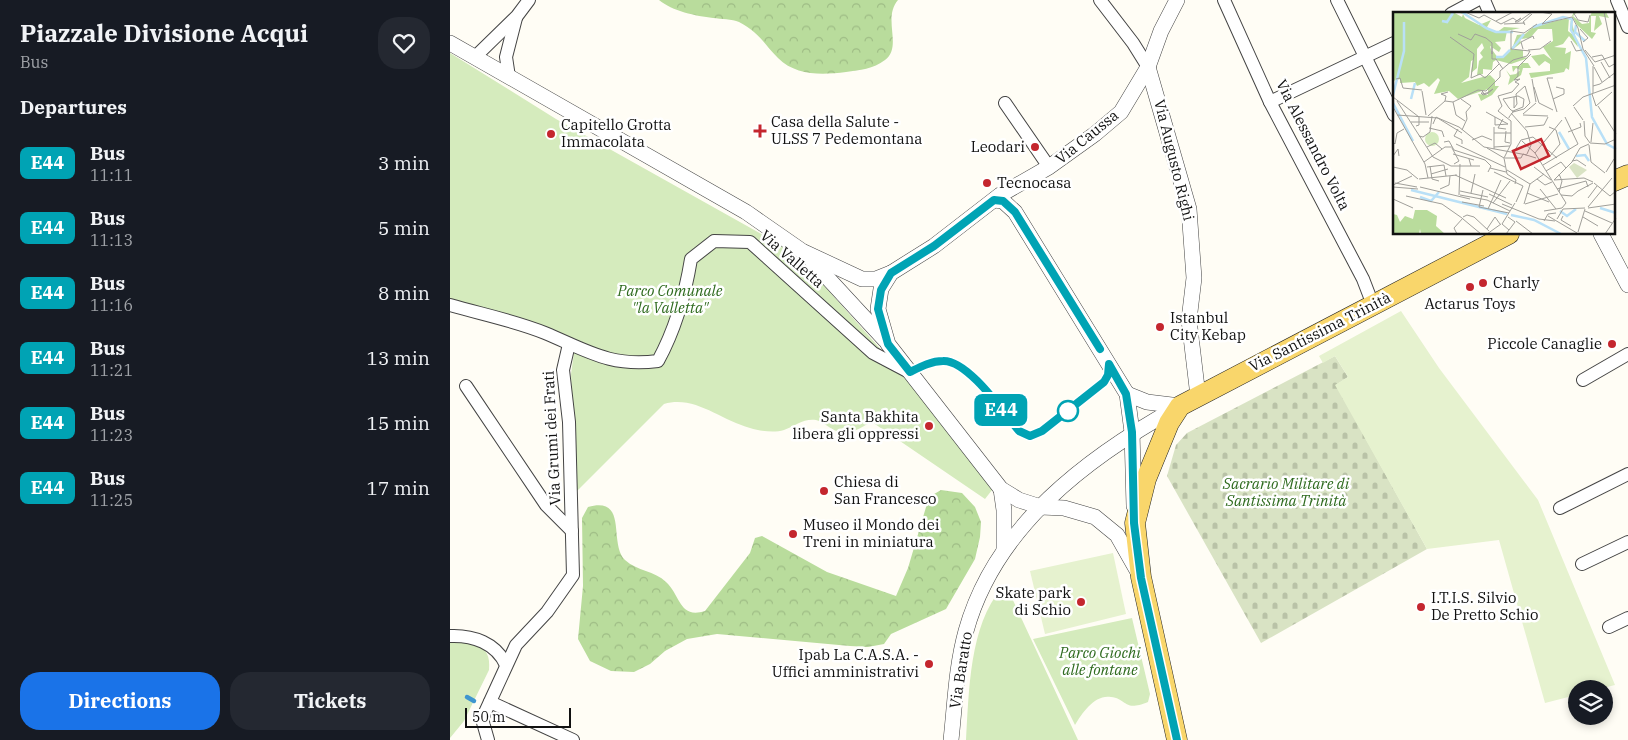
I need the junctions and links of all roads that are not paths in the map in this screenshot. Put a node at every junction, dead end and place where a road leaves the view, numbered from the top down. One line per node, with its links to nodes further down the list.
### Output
1 (529, 0): 11 (street)
2 (1100, 0): 17 (street, Via Augusto Righi)
3 (1177, 0): 17 (street, Via Caussa)
4 (1224, 0): 19 (street, Via Alessandro Volta)
5 (1337, 0): 16 (street)
6 (1478, 0): 9 (street)
7 (1484, 0): 10 (street)
8 (1617, 0): 12 (street)
9 (1455, 12)
10 (1489, 12)
11 (517, 16): 15 (street); 18 (street)
12 (1628, 27)
13 (450, 42): 15 (street)
14 (1393, 44): 16 (street)
15 (476, 56): 18 (street)
16 (1366, 58): 19 (street); 21 (street)
17 (1148, 67): 22 (street, Via Caussa); 40 (street, Via Augusto Righi)
18 (509, 76): 28 (street)
19 (1270, 102): 32 (street, Via Alessandro Volta)
20 (1005, 103): 22 (street, Via Caussa)
21 (1393, 113)
22 (1049, 167): 25 (street, Via Caussa)
23 (1628, 175): 24 (main road)
24 (1616, 180)
25 (994, 200): 29 (street, Via Caussa); 39 (street)
26 (1507, 235): 32 (main road, Via Santissima Trinità)
27 (1602, 235): 30 (street)
28 (802, 251): 29 (street); 34 (street)
29 (891, 273): 34 (street)
30 (1628, 285)
31 (450, 305): 33 (street, Via Valletta)
32 (1373, 305): 40 (main road, Via Santissima Trinità)
33 (569, 344): 36 (street, Via Valletta); 48 (street, Via Grumi dei Frati)
34 (888, 344): 36 (street)
35 (1628, 354): 37 (street)
36 (910, 372): 44 (street)
37 (1583, 380)
38 (466, 386): 48 (street, Via Grumi dei Frati)
39 (1126, 394): 41 (street); 42 (street)
40 (1198, 396): 41 (main road, Via Santissima Trinità)
41 (1180, 406): 42 (street, Via Santissima Trinità); 47 (main road)
42 (1132, 432): 45 (street, Via Baratto); 47 (street)
43 (1628, 474): 46 (street)
44 (1001, 489): 45 (street); 50 (street, Via Baratto)
45 (1041, 507): 50 (street, Via Baratto); 52 (street)
46 (1560, 508)
47 (1134, 523): 52 (main road)
48 (572, 531): 56 (street, Via Grumi dei Frati)
49 (1628, 542): 51 (street)
50 (1004, 548): 60 (street, Via Baratto)
51 (1582, 564)
52 (1141, 578): 61 (main road)
53 (1628, 618): 54 (street)
54 (1608, 627)
55 (450, 636): 56 (street)
56 (506, 665): 57 (street, Via Grumi dei Frati)
57 (490, 702): 58 (street, Via Grumi dei Frati); 59 (street)
58 (488, 740)
59 (573, 740)
60 (951, 740)
61 (1177, 740)

